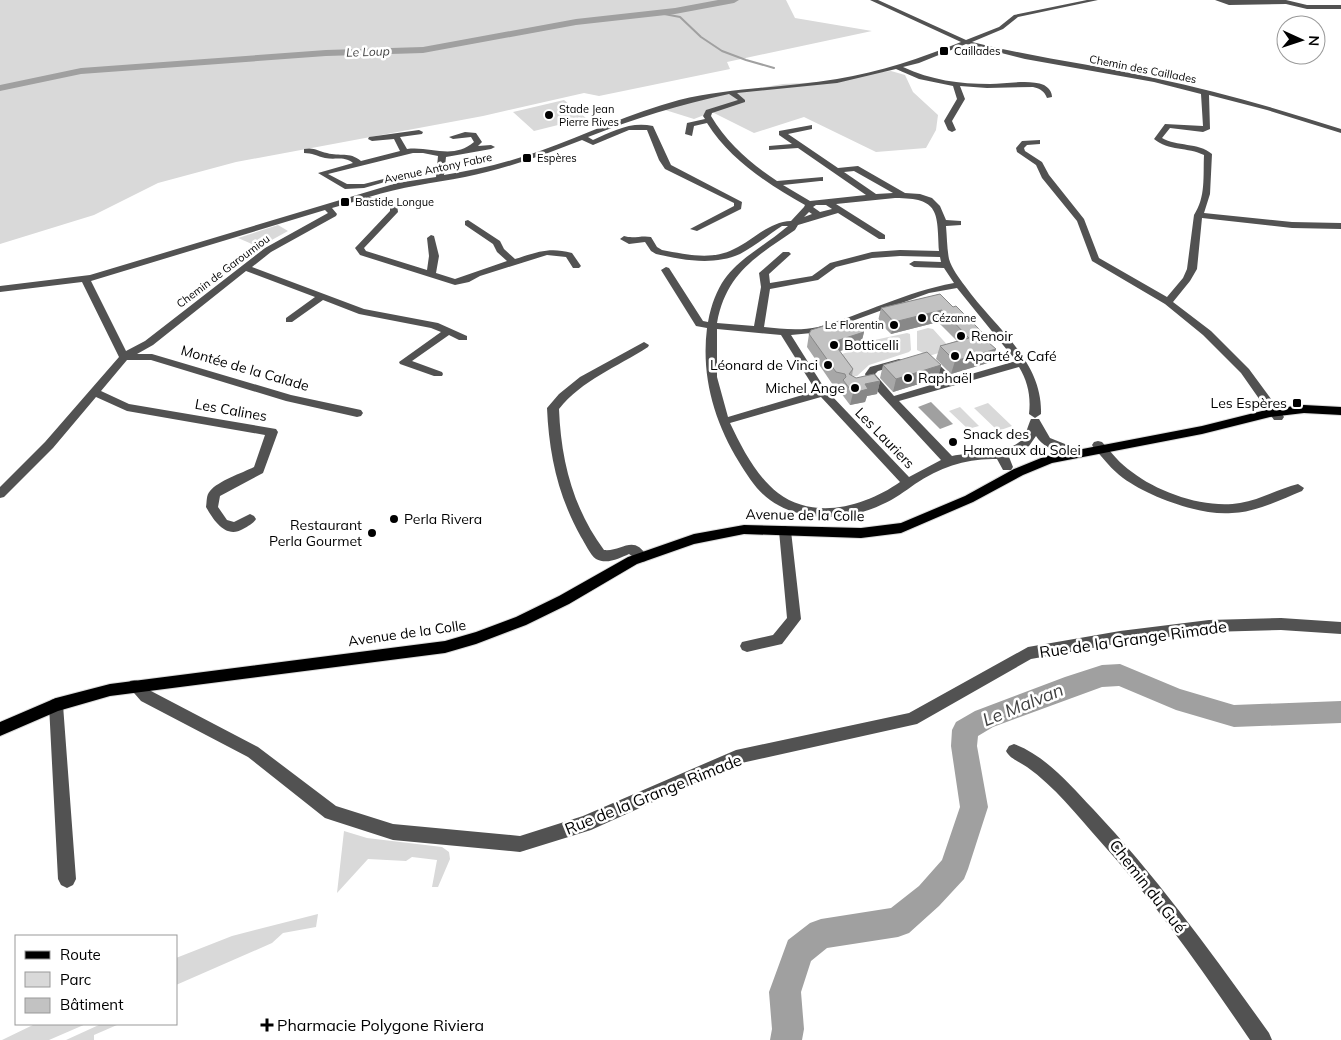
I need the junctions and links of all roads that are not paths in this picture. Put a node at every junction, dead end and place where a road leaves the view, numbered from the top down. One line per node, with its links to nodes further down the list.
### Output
1 (873, 0): 5 (street, Chemin des Caillades)
2 (1095, 0): 5 (street, Avenue Antony Fabre)
3 (1218, 0): 4 (street)
4 (1341, 6)
5 (964, 41): 6 (street, Avenue Antony Fabre); 9 (street, Chemin des Caillades)
6 (897, 67): 7 (street); 8 (street, Avenue Antony Fabre)
7 (956, 85): 10 (street); 13 (street)
8 (730, 92): 11 (street); 19 (street, Avenue Antony Fabre)
9 (1209, 93): 15 (street, Chemin des Caillades); 44 (street)
10 (1049, 97)
11 (709, 120): 16 (street); 33 (street)
12 (808, 127): 22 (street)
13 (952, 130)
14 (419, 132): 17 (street)
15 (1341, 132)
16 (688, 134)
17 (396, 136): 20 (street); 27 (street)
18 (453, 136): 25 (street)
19 (582, 137): 31 (street, Avenue Antony Fabre); 50 (street)
20 (372, 140)
21 (1037, 142): 68 (street)
22 (800, 145): 24 (street); 30 (street)
23 (491, 147): 25 (street)
24 (772, 148)
25 (470, 149): 28 (street)
26 (308, 151): 29 (street)
27 (404, 152): 28 (street); 29 (street)
28 (442, 155): 31 (street)
29 (359, 164): 34 (street)
30 (837, 171): 35 (street); 37 (street)
31 (440, 179): 34 (street, Avenue Antony Fabre)
32 (820, 179): 33 (street)
33 (777, 183): 40 (street)
34 (407, 184): 36 (street, Avenue Antony Fabre)
35 (902, 195): 37 (street); 47 (street)
36 (359, 197): 41 (street, Avenue Antony Fabre); 62 (street)
37 (874, 197): 38 (street)
38 (862, 200): 39 (street); 42 (street)
39 (828, 202): 40 (street); 42 (street)
40 (809, 206): 43 (street); 46 (street)
41 (330, 210): 60 (street, Chemin de Garoumiou); 63 (street, Avenue Antony Fabre)
42 (839, 210): 43 (street); 52 (street)
43 (819, 215): 46 (street)
44 (1198, 215): 49 (street); 68 (street)
45 (468, 223): 56 (street)
46 (794, 223): 53 (street); 70 (street)
47 (942, 223): 48 (street); 55 (street)
48 (958, 223)
49 (1341, 226)
50 (694, 229)
51 (430, 238): 62 (street)
52 (882, 238)
53 (624, 240)
54 (786, 254): 65 (street)
55 (945, 254): 58 (street); 65 (street)
56 (513, 262): 59 (street); 62 (street)
57 (914, 264): 58 (street)
58 (946, 265): 64 (street)
59 (576, 266)
60 (243, 268): 67 (street); 76 (street, Chemin de Garoumiou)
61 (666, 270): 70 (street)
62 (431, 274)
63 (86, 280): 66 (street, Avenue Antony Fabre); 76 (street)
64 (960, 285): 73 (street); 77 (street)
65 (766, 287): 71 (street)
66 (0, 289)
67 (322, 296): 69 (street); 72 (street)
68 (1168, 302): 89 (street)
69 (289, 320)
70 (712, 325): 71 (street); 90 (street)
71 (759, 329): 73 (street)
72 (448, 331): 74 (street); 78 (street)
73 (784, 332): 83 (street, Les Lauriers)
74 (463, 338)
75 (644, 345): 101 (street)
76 (124, 357): 84 (street); 87 (street, Montée de la Calade)
77 (1022, 363): 80 (street); 88 (street)
78 (438, 374)
79 (874, 381): 80 (street); 81 (street); 85 (street)
80 (951, 382): 85 (street)
81 (860, 384)
82 (836, 389): 83 (street)
83 (822, 392): 90 (street); 95 (street, Les Lauriers)
84 (95, 393): 97 (street); 98 (street, Les Calines)
85 (891, 400): 93 (street)
86 (1341, 412): 89 (main road, Avenue de la Colle)
87 (358, 413)
88 (1035, 414)
89 (1276, 414): 91 (main road, Avenue de la Colle)
90 (725, 421): 95 (street)
91 (1100, 447): 92 (main road, Avenue de la Colle); 96 (street); 99 (main road, Avenue de la Colle)
92 (1066, 449): 94 (main road, Avenue de la Colle); 94 (street)
93 (949, 461): 94 (street); 95 (street)
94 (1005, 461): 99 (main road, Avenue de la Colle)
95 (908, 483)
96 (1298, 488)
97 (0, 494)
98 (250, 519)
99 (922, 520): 100 (main road, Avenue de la Colle)
100 (785, 531): 101 (main road, Avenue de la Colle); 103 (street)
101 (641, 557): 104 (main road, Avenue de la Colle)
102 (1341, 628): 104 (street, Rue de la Grange Rimade)
103 (748, 646)
104 (135, 686): 105 (main road, Avenue de la Colle)
105 (56, 705): 106 (main road, Avenue de la Colle); 108 (street)
106 (0, 728)
107 (1014, 751): 109 (street, Chemin du Gué)
108 (66, 879)
109 (1262, 1040)

